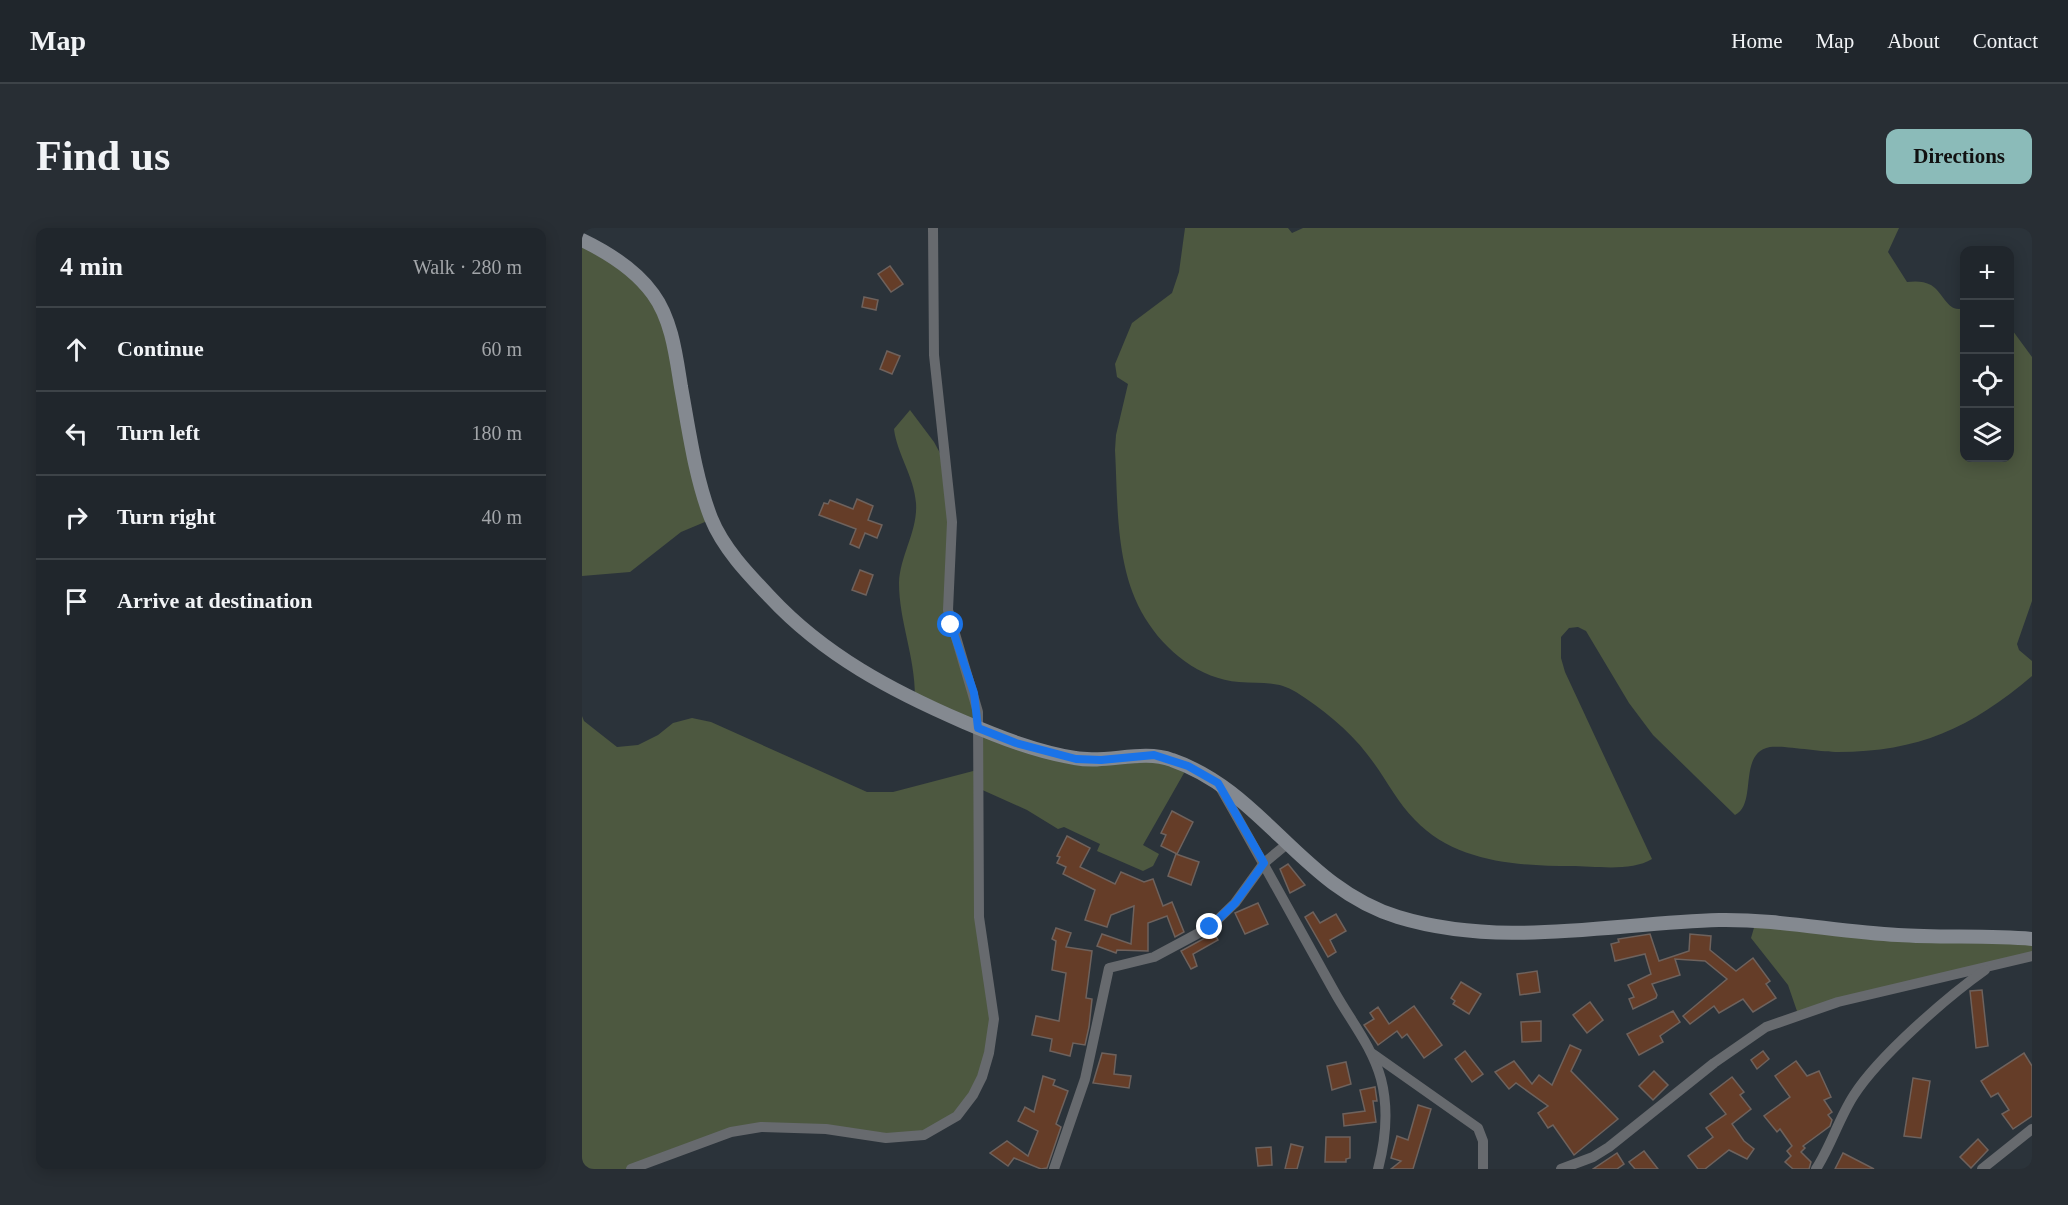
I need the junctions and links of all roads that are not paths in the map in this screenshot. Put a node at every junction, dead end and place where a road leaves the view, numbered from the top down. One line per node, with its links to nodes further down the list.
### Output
1 (933, 228): 3 (street)
2 (582, 240): 3 (street)
3 (978, 728): 4 (street); 12 (street)
4 (1218, 783): 5 (street); 6 (street)
5 (1287, 844): 6 (street); 7 (street)
6 (1264, 863): 10 (street); 13 (street)
7 (2032, 939)
8 (2032, 956): 9 (street)
9 (1990, 967): 16 (street); 17 (street)
10 (1373, 1054): 14 (street); 15 (street)
11 (2032, 1129): 18 (street)
12 (631, 1169)
13 (1054, 1169)
14 (1378, 1169)
15 (1483, 1169)
16 (1561, 1169)
17 (1816, 1169)
18 (1982, 1169)

